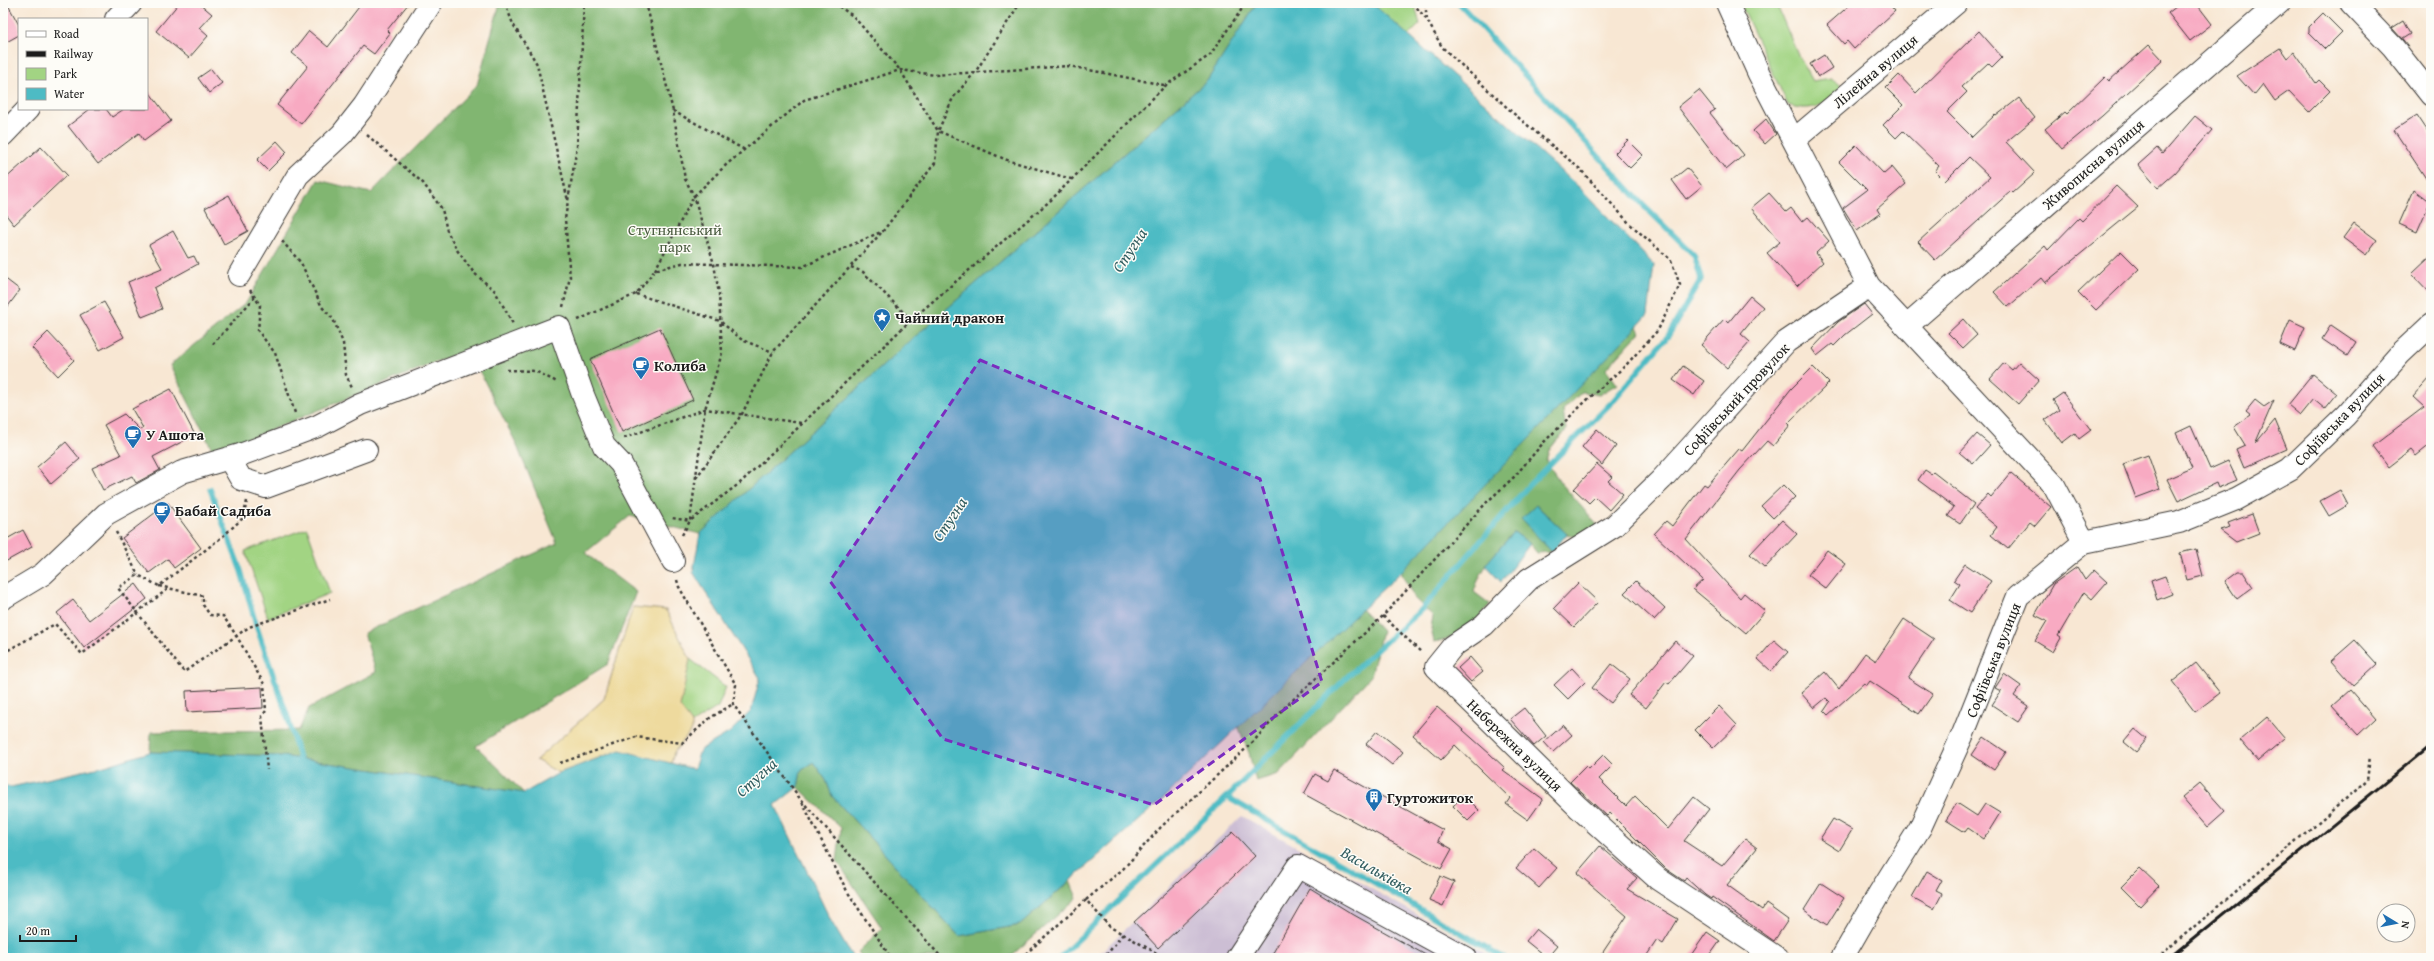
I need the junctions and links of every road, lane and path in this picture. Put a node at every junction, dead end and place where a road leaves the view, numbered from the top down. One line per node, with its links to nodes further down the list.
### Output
1 (131, 3): 15 (street)
2 (431, 3): 23 (street)
3 (505, 3): 30 (path)
4 (584, 3): 30 (path)
5 (646, 3): 22 (path)
6 (834, 3): 17 (path)
7 (1020, 3): 18 (path)
8 (1246, 3): 19 (path)
9 (1413, 3): 16 (path)
10 (1425, 3): 16 (path)
11 (1727, 3): 26 (street)
12 (1956, 3): 26 (street, Лілейна вулиця)
13 (2279, 3): 43 (street, Живописна вулиця)
14 (2351, 3): 20 (street)
15 (117, 18)
16 (1427, 20): 71 (path)
17 (900, 70): 18 (path); 24 (path); 27 (path)
18 (976, 71): 19 (path); 24 (path)
19 (1165, 86): 28 (path)
20 (2431, 95)
21 (27, 110): 25 (street)
22 (673, 111): 27 (path); 29 (path)
23 (352, 122): 31 (street); 45 (path)
24 (938, 132): 28 (path); 32 (path)
25 (3, 134)
26 (1794, 140): 37 (street)
27 (745, 150): 29 (path)
28 (1071, 179): 40 (path)
29 (694, 196): 33 (path); 35 (path)
30 (568, 204): 44 (path)
31 (268, 226): 36 (street); 50 (path)
32 (882, 231): 33 (path); 34 (path)
33 (714, 264): 35 (path); 41 (path)
34 (851, 267): 40 (path); 47 (path)
35 (655, 270): 38 (path)
36 (239, 275): 39 (path)
37 (1869, 286): 43 (street); 62 (street, Софіївський провулок)
38 (636, 294): 41 (path); 44 (path)
39 (255, 297): 46 (path); 54 (path)
40 (911, 320): 53 (path)
41 (720, 321): 47 (path); 51 (path)
42 (2431, 325): 63 (street, Софіївська вулиця)
43 (1907, 326): 63 (street)
44 (559, 327): 45 (street); 49 (street)
45 (533, 338): 50 (street)
46 (213, 344)
47 (773, 352): 52 (path)
48 (504, 370): 49 (path)
49 (583, 395): 55 (street)
50 (360, 404): 54 (street)
51 (705, 408): 52 (path); 55 (path); 58 (path)
52 (742, 414): 53 (path); 58 (path)
53 (802, 423): 60 (path)
54 (301, 432): 57 (street)
55 (604, 446): 64 (street)
56 (366, 450): 57 (street)
57 (229, 458): 59 (street)
58 (695, 478): 60 (path)
59 (106, 514): 65 (path); 68 (street)
60 (690, 521): 64 (path)
61 (236, 522): 66 (path)
62 (1614, 526): 89 (street, Набережна вулиця)
63 (2084, 542): 90 (street, Софіївська вулиця)
64 (673, 561): 75 (path)
65 (138, 574): 66 (path); 70 (path)
66 (159, 586): 67 (path)
67 (169, 589): 70 (path); 72 (path)
68 (3, 598)
69 (330, 599): 72 (path)
70 (137, 612): 72 (path); 74 (path)
71 (1383, 616): 73 (path); 80 (path)
72 (236, 635): 78 (path)
73 (1408, 639)
74 (3, 653)
75 (733, 704): 77 (path); 79 (path)
76 (2370, 756): 91 (path)
77 (560, 763)
78 (267, 770)
79 (801, 800): 82 (path); 83 (path)
80 (1086, 900): 81 (path); 84 (path)
81 (1123, 934): 85 (path); 86 (path)
82 (891, 958)
83 (942, 958)
84 (1022, 958)
85 (1104, 958)
86 (1170, 958)
87 (1237, 958): 88 (street)
88 (1466, 958)
89 (1777, 958)
90 (1842, 958)
91 (2157, 958)

